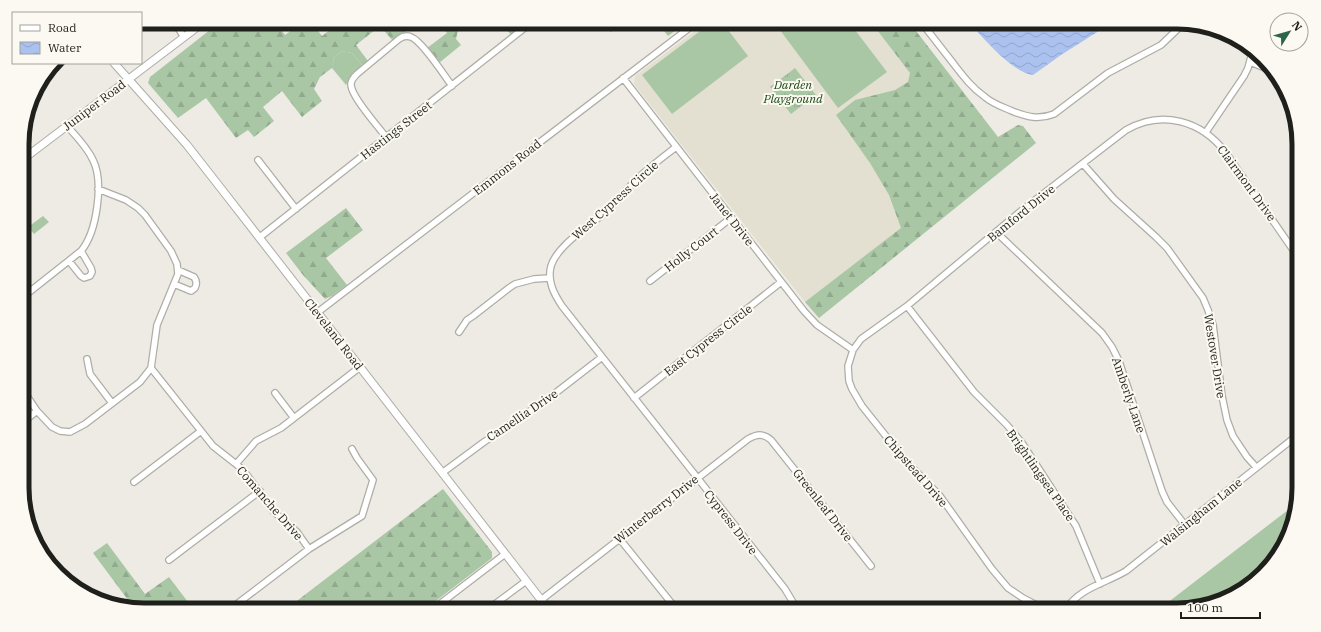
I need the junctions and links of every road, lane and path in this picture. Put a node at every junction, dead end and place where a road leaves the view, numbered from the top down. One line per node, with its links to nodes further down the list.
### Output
1 (179, 29): 7 (street)
2 (195, 29): 7 (main road, Juniper Road)
3 (523, 29): 14 (street, Hastings Street)
4 (688, 29): 12 (street, Emmons Road)
5 (927, 29): 6 (street)
6 (1178, 29)
7 (184, 37): 13 (main road, Juniper Road)
8 (1251, 57): 9 (street)
9 (1250, 62): 11 (street); 16 (street)
10 (115, 64): 13 (main road, Cleveland Road)
11 (1261, 66)
12 (623, 78): 18 (street, Janet Drive); 37 (street, Emmons Road)
13 (129, 79): 15 (main road, Juniper Road); 26 (main road, Cleveland Road)
14 (452, 86): 17 (street, Hastings Street); 17 (street)
15 (67, 126): 19 (main road, Juniper Road); 22 (street)
16 (1206, 132): 21 (street, Bamford Drive); 27 (street, Clairmont Drive)
17 (387, 138): 23 (street, Hastings Street)
18 (676, 147): 24 (street, Janet Drive); 31 (street, West Cypress Circle)
19 (29, 155)
20 (258, 160): 23 (street)
21 (1083, 164): 25 (street, Bamford Drive); 56 (street, Westover Drive)
22 (98, 190): 28 (street); 30 (street)
23 (296, 209): 26 (street, Hastings Street)
24 (731, 218): 32 (street, Holly Court); 33 (street, Janet Drive)
25 (996, 232): 36 (street, Bamford Drive); 61 (street, Amberly Lane)
26 (260, 237): 37 (main road, Cleveland Road)
27 (1292, 248)
28 (81, 251): 29 (street); 29 (street)
29 (69, 261): 35 (street)
30 (178, 270): 34 (street); 34 (street)
31 (550, 278): 38 (street); 40 (street, Cypress Drive)
32 (650, 281)
33 (781, 282): 39 (street, Janet Drive); 45 (street, East Cypress Circle)
34 (174, 284): 42 (street)
35 (29, 292)
36 (907, 306): 39 (street, Bamford Drive); 68 (street, Brightlingsea Place)
37 (318, 312): 43 (main road, Cleveland Road)
38 (459, 332)
39 (853, 350): 76 (street, Chipstead Drive)
40 (602, 357): 45 (street, Cypress Drive); 57 (street, Camellia Drive)
41 (87, 358): 47 (street)
42 (151, 368): 47 (street); 51 (street, Comanche Drive)
43 (360, 368): 50 (street); 57 (main road, Cleveland Road)
44 (275, 393): 50 (street)
45 (634, 398): 58 (street, Cypress Drive)
46 (29, 399): 48 (street)
47 (112, 403): 48 (street)
48 (37, 411): 49 (street)
49 (29, 417)
50 (294, 418): 55 (street)
51 (200, 431): 55 (street, Comanche Drive); 59 (street)
52 (1292, 439): 56 (street, Walsingham Lane)
53 (775, 444): 58 (street, Winterberry Drive); 66 (street, Greenleaf Drive)
54 (352, 449): 63 (street)
55 (236, 464): 60 (street, Comanche Drive)
56 (1256, 467): 61 (street, Walsingham Lane)
57 (442, 473): 64 (main road, Cleveland Road)
58 (697, 478): 62 (street, Winterberry Drive); 75 (street, Cypress Drive)
59 (134, 482)
60 (260, 491): 63 (street, Comanche Drive); 65 (street)
61 (1185, 525): 68 (street, Walsingham Lane)
62 (619, 538): 69 (street, Winterberry Drive); 74 (street)
63 (309, 549): 70 (street)
64 (505, 554): 67 (main road, Cleveland Road); 71 (street)
65 (169, 560)
66 (871, 566)
67 (526, 581): 69 (main road, Cleveland Road); 72 (street)
68 (1100, 584): 77 (street)
69 (540, 600): 73 (main road, Cleveland Road)
70 (238, 603)
71 (441, 603)
72 (496, 603)
73 (542, 603)
74 (671, 603)
75 (793, 603)
76 (1032, 603)
77 (1072, 603)

